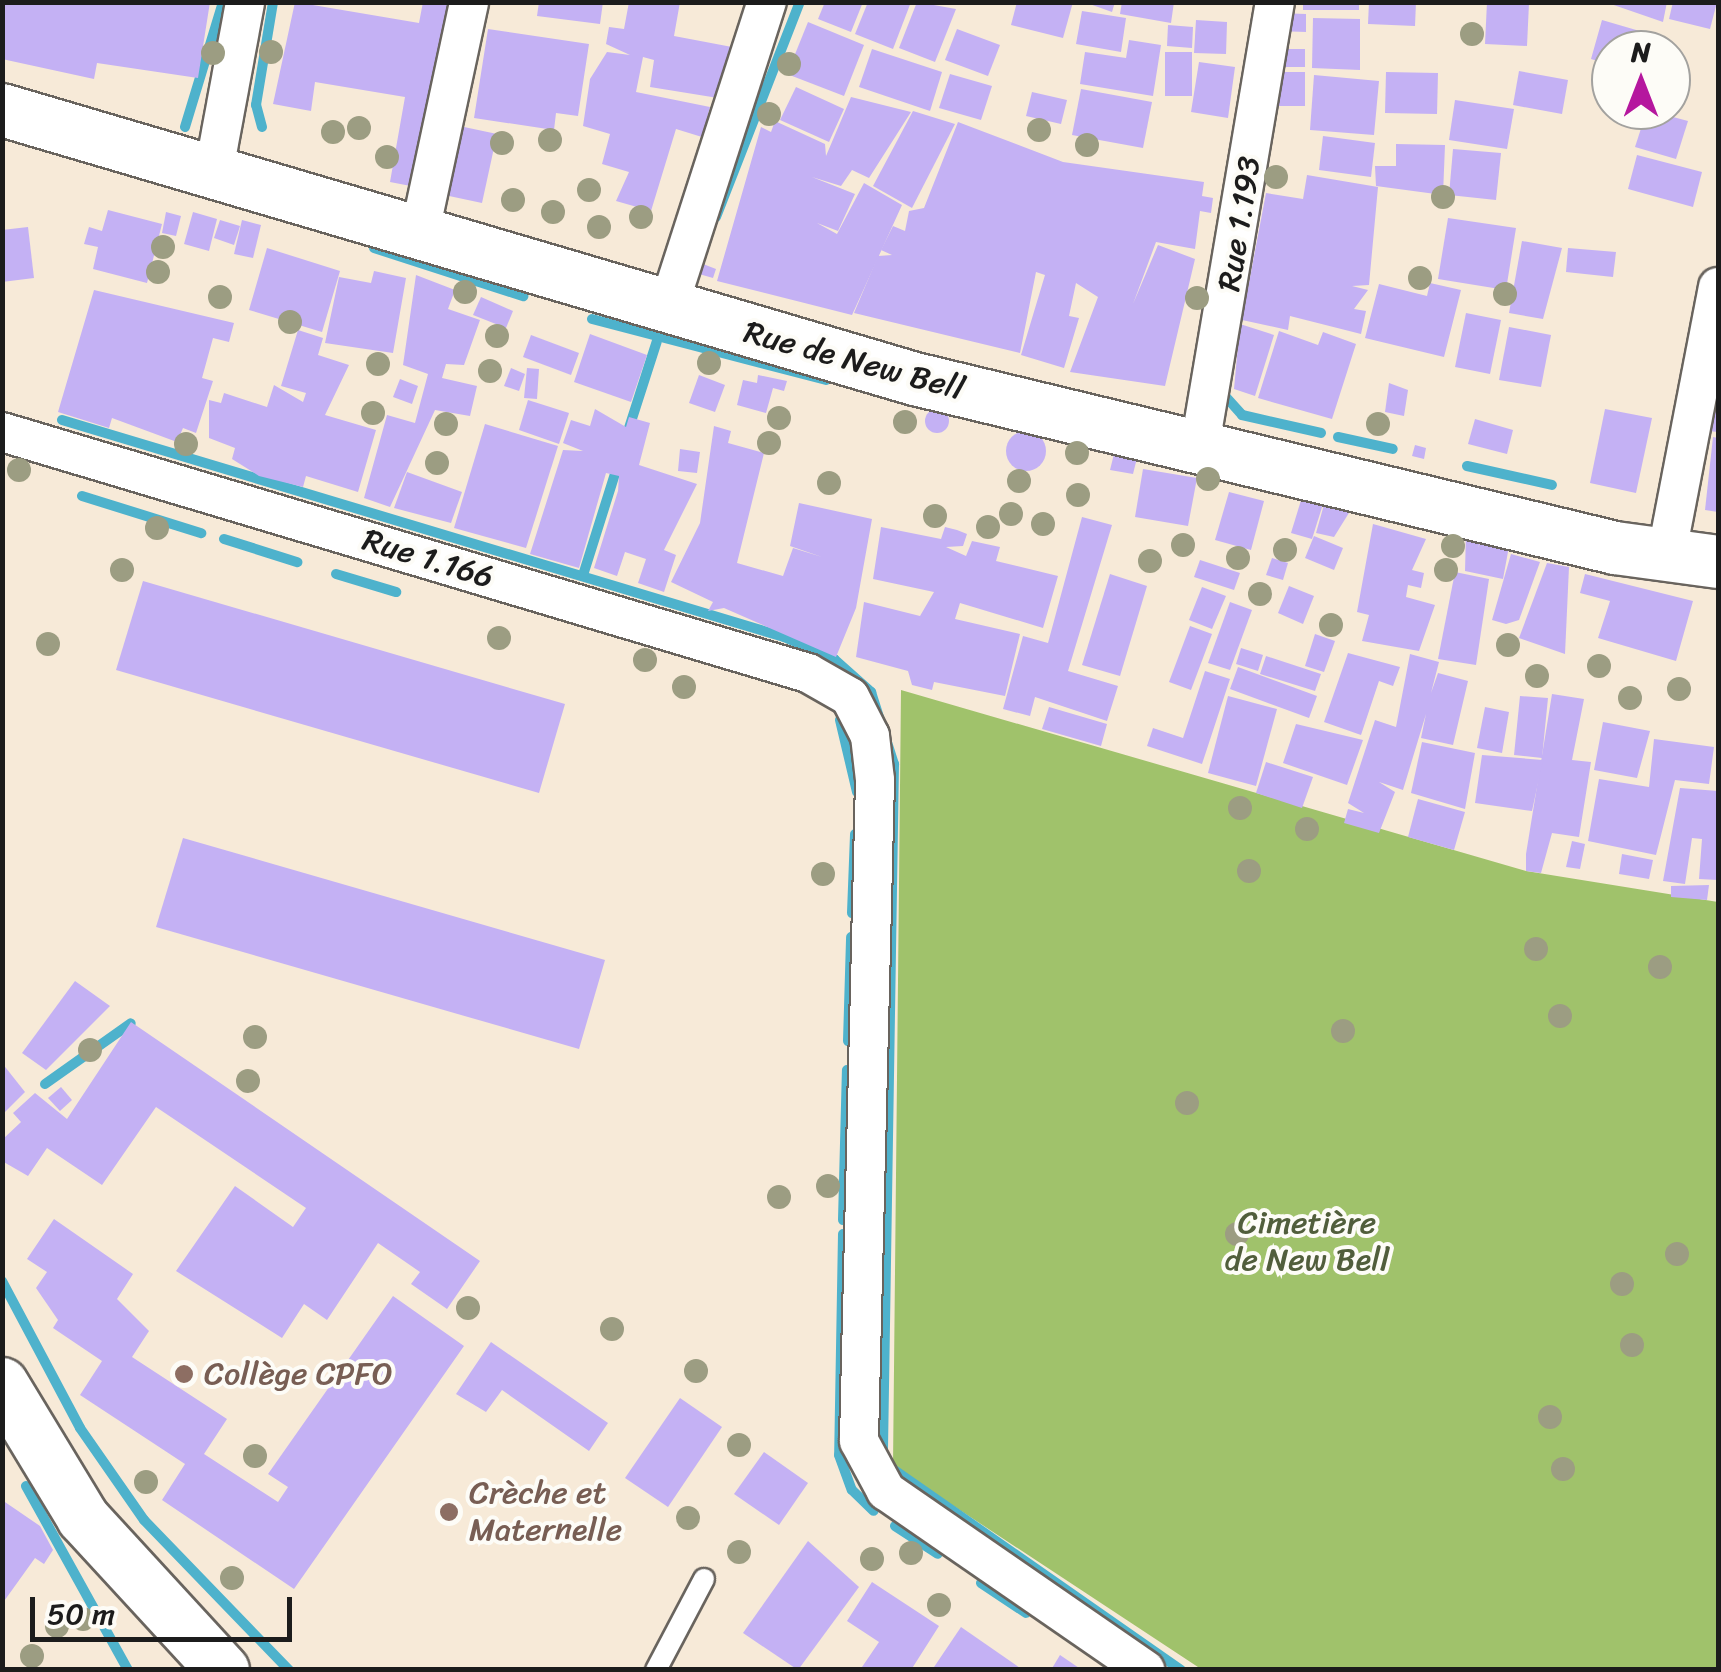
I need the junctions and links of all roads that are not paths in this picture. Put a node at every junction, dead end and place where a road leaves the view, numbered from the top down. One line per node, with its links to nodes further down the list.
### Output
1 (245, 2): 6 (street)
2 (469, 2): 7 (street)
3 (766, 2): 9 (street)
4 (1275, 2): 11 (street, Rue 1.193)
5 (2, 110): 6 (main road, Rue de New Bell)
6 (214, 170): 7 (main road, Rue de New Bell)
7 (420, 236): 9 (main road, Rue de New Bell)
8 (1718, 287): 12 (street)
9 (667, 310): 11 (main road, Rue de New Bell)
10 (2, 432): 19 (street, Rue 1.166)
11 (1200, 445): 12 (main road, Rue de New Bell)
12 (1666, 557): 13 (main road, Rue de New Bell)
13 (1718, 562)
14 (2, 1384): 15 (main road)
15 (16, 1446): 17 (main road)
16 (704, 1579): 18 (lane)
17 (223, 1670)
18 (656, 1670)
19 (1144, 1670)

